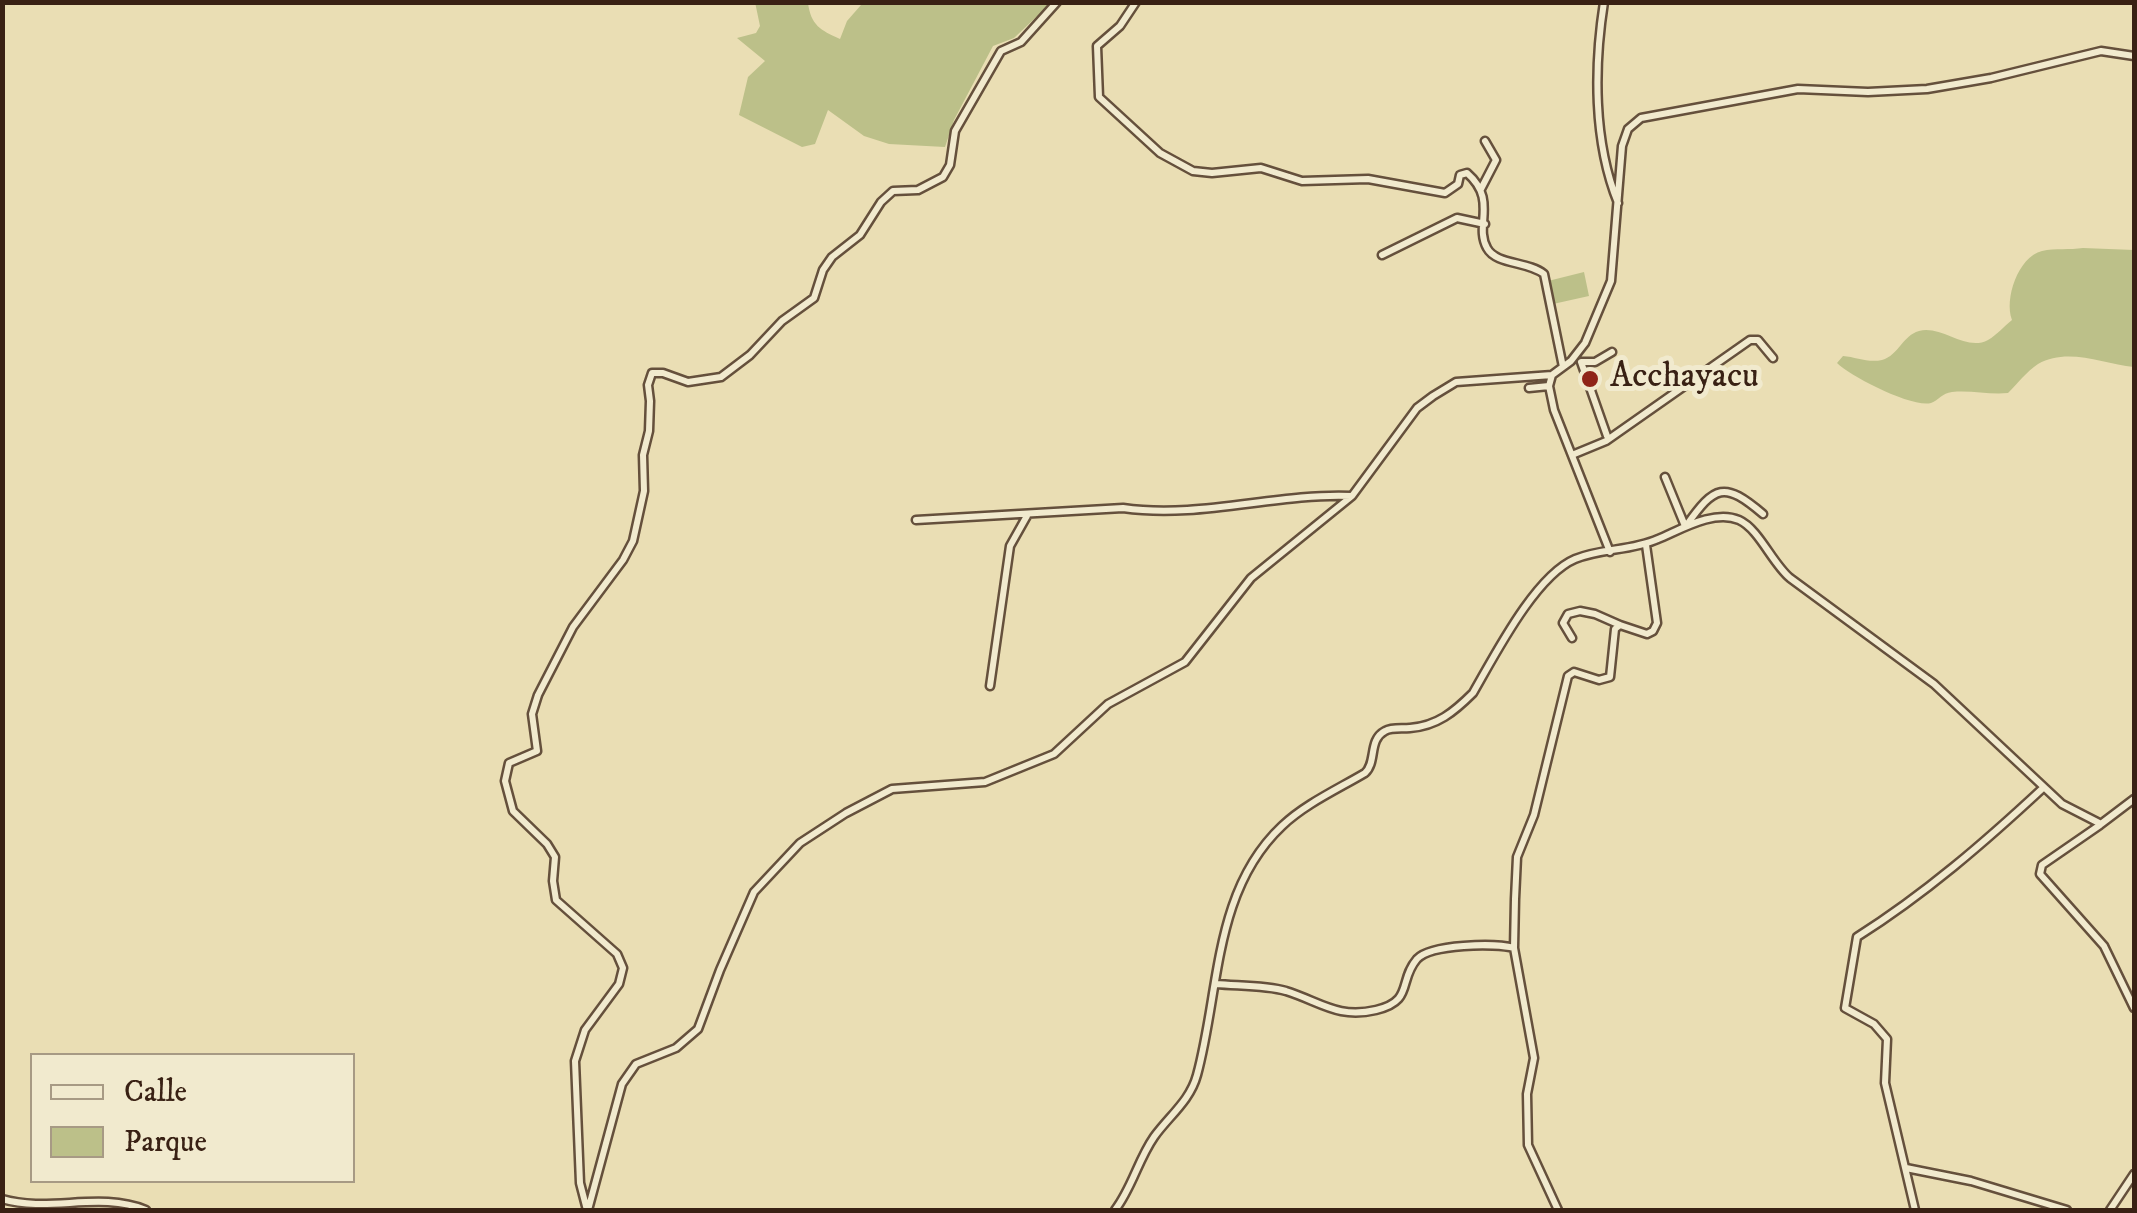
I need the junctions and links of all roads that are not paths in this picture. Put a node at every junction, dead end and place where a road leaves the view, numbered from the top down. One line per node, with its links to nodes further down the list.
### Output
1 (1057, 2): 41 (street)
2 (1136, 2): 6 (street)
3 (1604, 2): 7 (street)
4 (2134, 56): 7 (street)
5 (1485, 141): 6 (street)
6 (1480, 190): 8 (street)
7 (1618, 204): 12 (street)
8 (1485, 224): 9 (street); 14 (street)
9 (1382, 255)
10 (1612, 352): 13 (street)
11 (1773, 358): 19 (street)
12 (1570, 361): 13 (street); 14 (street)
13 (1582, 362): 18 (street)
14 (1564, 368): 15 (street)
15 (1552, 376): 16 (street); 21 (street)
16 (1549, 386): 17 (street); 19 (street)
17 (1529, 388)
18 (1607, 436)
19 (1572, 455): 27 (street)
20 (1665, 477): 25 (street)
21 (1352, 496): 22 (street); 41 (street)
22 (1028, 514): 24 (street); 30 (street)
23 (1763, 514): 25 (street)
24 (916, 520)
25 (1686, 528): 26 (street); 31 (street)
26 (1646, 544): 27 (street); 28 (street)
27 (1610, 552): 35 (street)
28 (1620, 625): 29 (street); 34 (street)
29 (1572, 638)
30 (990, 686)
31 (2043, 788): 33 (street); 37 (street)
32 (2134, 799): 33 (street)
33 (2102, 824): 36 (street)
34 (1514, 948): 35 (street); 43 (street)
35 (1216, 984): 42 (street)
36 (2134, 1008)
37 (1906, 1168): 44 (street); 45 (street)
38 (2134, 1174): 46 (street)
39 (2, 1199): 40 (street)
40 (146, 1210)
41 (588, 1210)
42 (1114, 1210)
43 (1558, 1210)
44 (1915, 1210)
45 (2067, 1210)
46 (2110, 1210)

